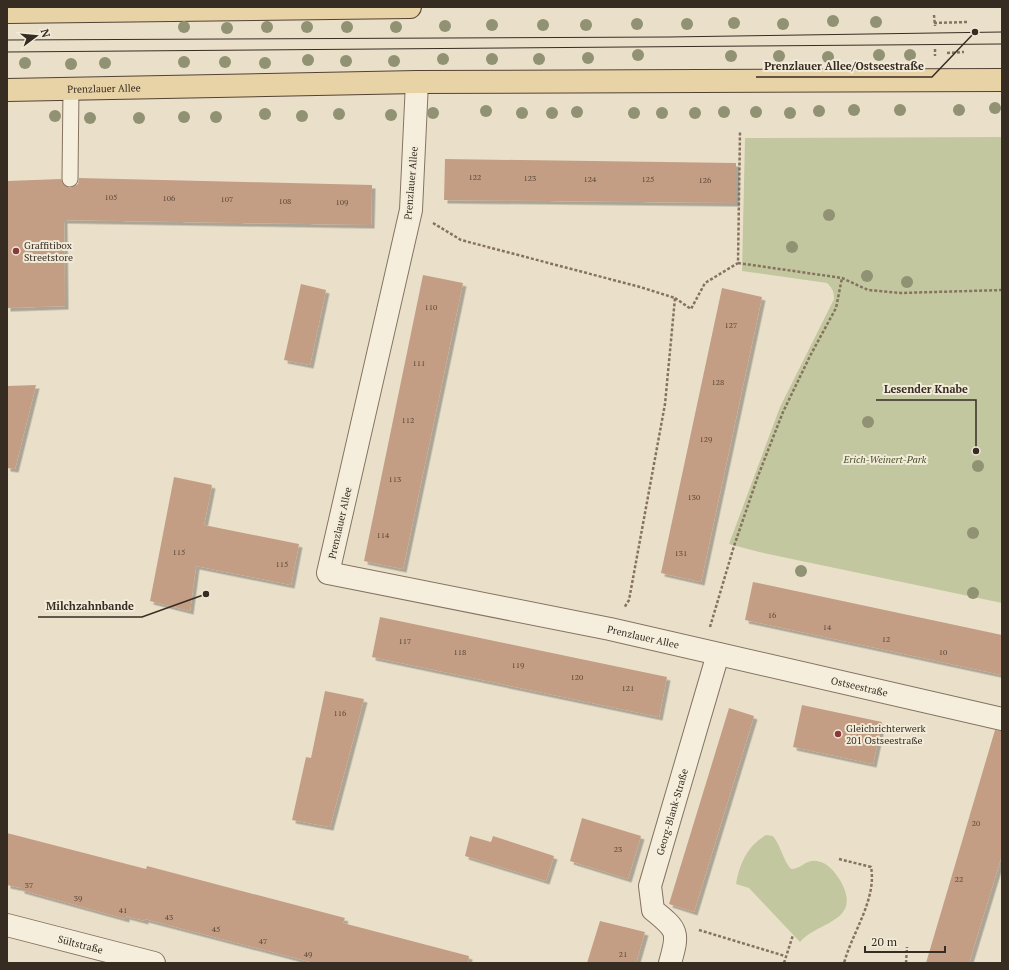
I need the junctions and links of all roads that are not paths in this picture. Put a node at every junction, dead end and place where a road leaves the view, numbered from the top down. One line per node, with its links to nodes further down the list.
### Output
1 (410, 7): 2 (main road)
2 (7, 12)
3 (1002, 80): 4 (main road, Prenzlauer Allee)
4 (417, 82): 5 (main road, Prenzlauer Allee); 8 (street, Prenzlauer Allee)
5 (71, 88): 6 (main road, Prenzlauer Allee); 7 (lane)
6 (7, 90)
7 (70, 179)
8 (711, 652): 9 (street, Ostseestraße); 12 (street, Georg-Blank-Straße)
9 (1002, 719)
10 (7, 925): 11 (street, Sültstraße)
11 (154, 963)
12 (670, 963)

